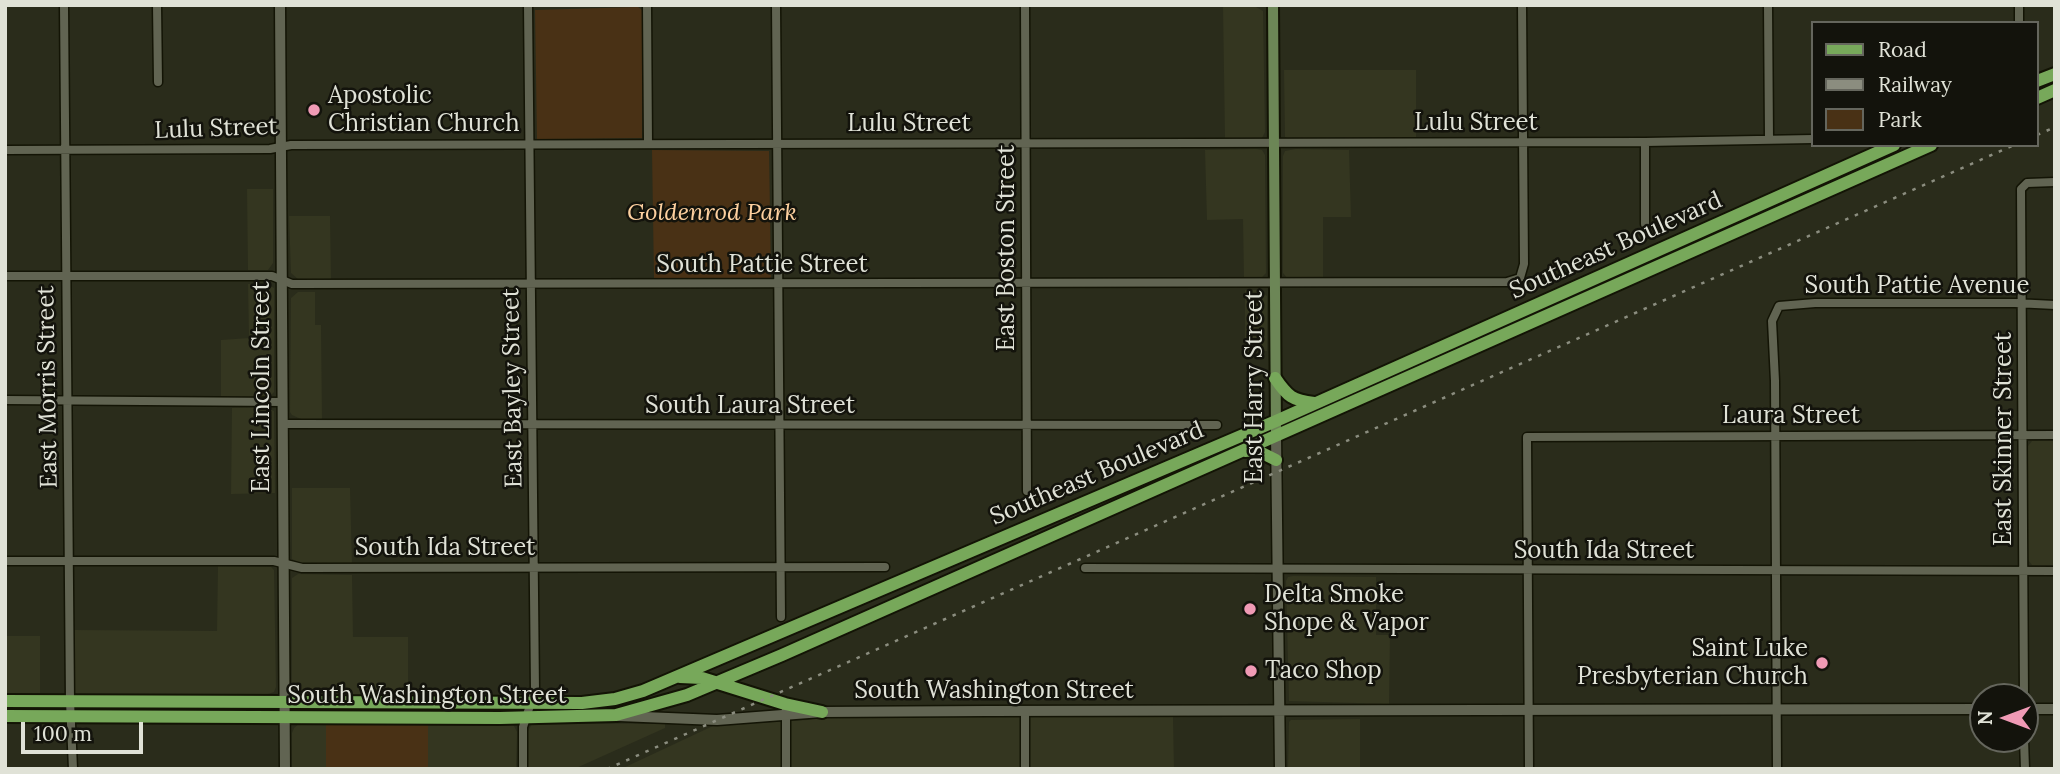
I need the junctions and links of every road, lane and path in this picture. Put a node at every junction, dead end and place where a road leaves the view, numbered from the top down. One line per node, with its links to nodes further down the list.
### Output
1 (64, 5): 27 (street, East Morris Street)
2 (157, 5): 11 (street)
3 (280, 5): 23 (street, East Lincoln Street)
4 (528, 5): 20 (street, East Bayley Street)
5 (647, 5): 21 (street)
6 (775, 5): 22 (street)
7 (1025, 5): 18 (street, East Boston Street)
8 (1273, 5): 19 (main road, East Harry Street)
9 (1522, 5): 16 (street)
10 (1768, 5): 14 (street)
11 (158, 82)
12 (2055, 90): 13 (main road)
13 (2039, 97)
14 (1769, 139): 15 (street, Lulu Street); 17 (street, Lulu Street)
15 (1812, 139)
16 (1522, 141): 17 (street, Lulu Street); 19 (street, Lulu Street); 35 (street, South Pattie Street)
17 (1645, 142): 29 (street)
18 (1026, 143): 19 (street, Lulu Street); 22 (street, Lulu Street); 34 (street, East Boston Street)
19 (1274, 143): 35 (main road, East Harry Street)
20 (530, 144): 21 (street, Lulu Street); 23 (street, Lulu Street); 36 (street, East Bayley Street)
21 (648, 144): 22 (street, Lulu Street)
22 (777, 144): 33 (street)
23 (281, 147): 27 (street, Lulu Street); 32 (street, East Lincoln Street)
24 (1890, 147): 43 (main road, Southeast Boulevard)
25 (1926, 147): 50 (main road, Southeast Boulevard)
26 (5, 150): 27 (street, Lulu Street)
27 (64, 150): 31 (street, East Morris Street)
28 (2055, 182): 37 (street, East Skinner Street)
29 (1645, 224)
30 (5, 276): 31 (street, South Pattie Street)
31 (65, 276): 32 (street, South Pattie Street); 41 (street, East Morris Street)
32 (282, 280): 36 (street, South Pattie Street); 42 (street, East Lincoln Street)
33 (778, 284): 34 (street, South Pattie Street); 36 (street, South Pattie Street); 47 (street)
34 (1027, 284): 35 (street, South Pattie Street); 49 (street, East Boston Street)
35 (1275, 284): 39 (main road, East Harry Street)
36 (531, 285): 46 (street, East Bayley Street)
37 (2023, 304): 38 (street, South Pattie Avenue); 51 (street, South Pattie Avenue); 52 (street, East Skinner Street)
38 (2055, 305)
39 (1275, 378): 43 (main road); 44 (main road, East Harry Street)
40 (5, 400): 41 (street)
41 (67, 400): 42 (street); 58 (street, East Morris Street)
42 (283, 402): 45 (street, East Lincoln Street)
43 (1315, 403): 44 (main road, Southeast Boulevard)
44 (1276, 421): 50 (main road, East Harry Street); 70 (main road, Southeast Boulevard)
45 (283, 424): 46 (street, South Laura Street); 59 (street, East Lincoln Street)
46 (533, 425): 47 (street, South Laura Street); 62 (street, East Bayley Street)
47 (780, 425): 49 (street, South Laura Street); 60 (street)
48 (1217, 425): 49 (street, South Laura Street)
49 (1028, 426): 56 (street, East Boston Street)
50 (1276, 435): 54 (main road, Southeast Boulevard); 55 (street, East Harry Street)
51 (1775, 435): 52 (street, Laura Street); 65 (street, Laura Street); 66 (street)
52 (2023, 435): 53 (street, Laura Street); 67 (street, East Skinner Street)
53 (2055, 435)
54 (1238, 452): 55 (main road); 71 (main road, Southeast Boulevard)
55 (1276, 460): 64 (street, East Harry Street)
56 (1027, 491)
57 (5, 561): 58 (street, South Ida Street)
58 (69, 561): 59 (street, South Ida Street); 74 (street, East Morris Street)
59 (284, 564): 62 (street, South Ida Street); 75 (street, East Lincoln Street)
60 (781, 567): 61 (street, South Ida Street); 62 (street, South Ida Street); 69 (street)
61 (885, 567)
62 (534, 568): 76 (street, East Bayley Street)
63 (1085, 568): 64 (street, South Ida Street)
64 (1278, 569): 65 (street, South Ida Street); 83 (street, East Harry Street)
65 (1529, 570): 66 (street, South Ida Street); 81 (street)
66 (1775, 571): 67 (street, South Ida Street); 79 (street)
67 (2023, 571): 68 (street, South Ida Street); 72 (street, East Skinner Street)
68 (2055, 571)
69 (781, 617)
70 (675, 678): 71 (main road); 76 (main road, Southeast Boulevard)
71 (718, 683): 78 (main road); 84 (main road, Southeast Boulevard)
72 (2024, 683)
73 (5, 701): 74 (main road, South Washington Street)
74 (70, 701): 75 (main road, South Washington Street); 86 (street, East Morris Street)
75 (285, 702): 76 (main road, Southeast Boulevard); 87 (street, East Lincoln Street)
76 (532, 702): 88 (street, East Bayley Street)
77 (1969, 709): 79 (street, South Washington Street)
78 (786, 710): 82 (main road); 84 (street, South Washington Street); 92 (street)
79 (1776, 710): 81 (street, South Washington Street); 96 (street)
80 (1025, 711): 82 (street, South Washington Street); 83 (street, South Washington Street); 93 (street)
81 (1529, 711): 83 (street, South Washington Street); 95 (street)
82 (822, 712)
83 (1279, 712): 94 (street, East Harry Street)
84 (616, 715): 88 (main road, South Washington Street)
85 (5, 716): 86 (main road, South Washington Street)
86 (71, 718): 87 (main road, South Washington Street); 89 (street, East Morris Street)
87 (285, 718): 88 (main road, South Washington Street); 90 (street, East Lincoln Street)
88 (527, 718): 91 (street, East Bayley Street)
89 (73, 769)
90 (285, 769)
91 (523, 769)
92 (786, 769)
93 (1025, 769)
94 (1280, 769)
95 (1529, 769)
96 (1777, 769)

